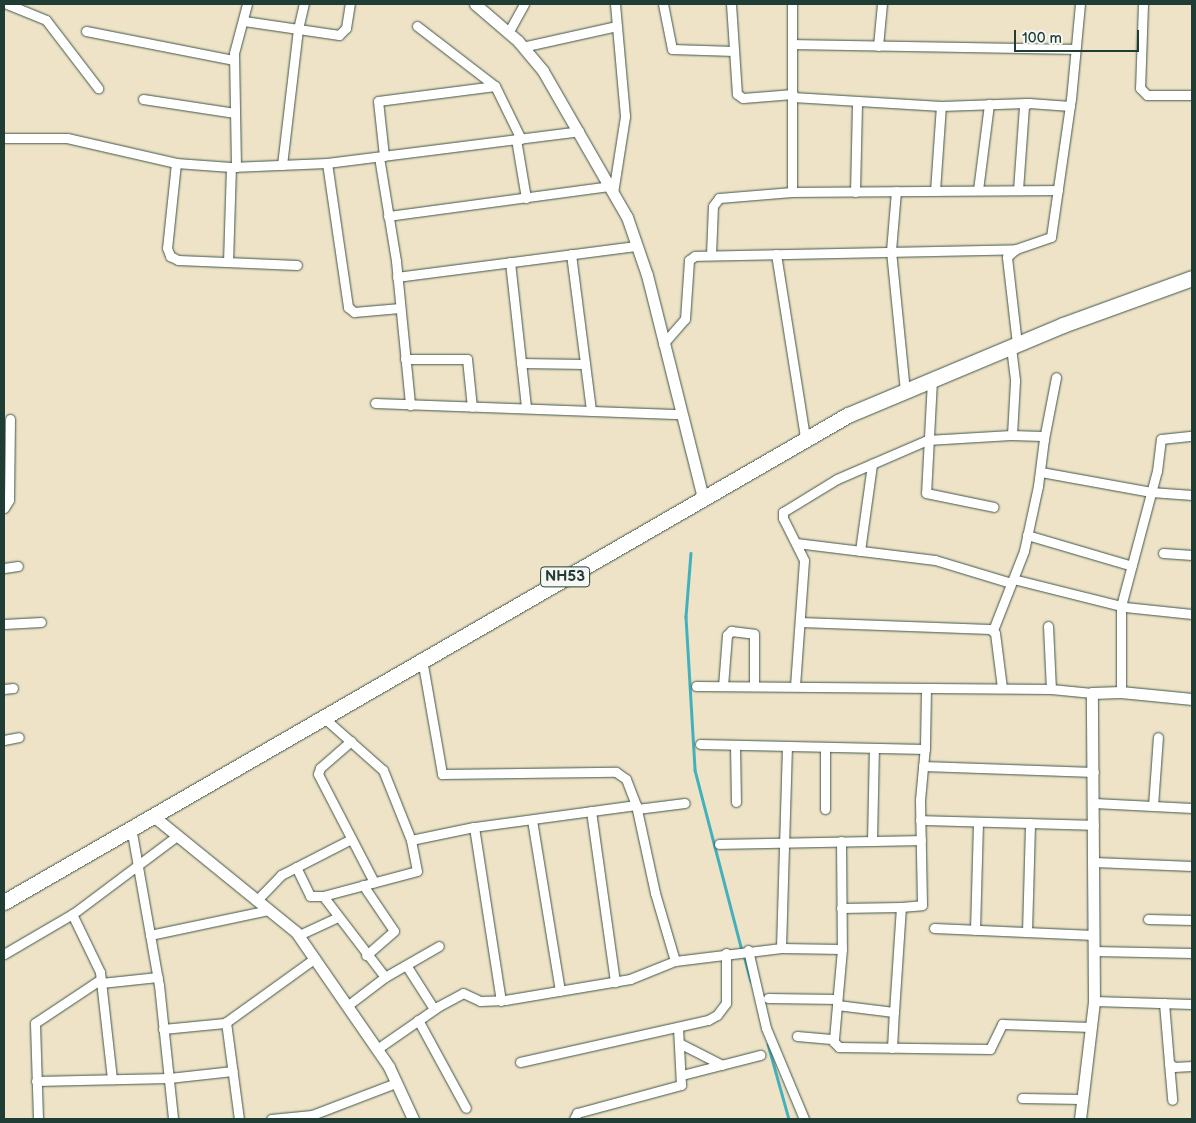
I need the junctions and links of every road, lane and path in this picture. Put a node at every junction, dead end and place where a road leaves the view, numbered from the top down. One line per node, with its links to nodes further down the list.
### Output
1 (7, 4): 27 (street)
2 (247, 4): 14 (street)
3 (304, 4): 17 (street)
4 (350, 4): 17 (street)
5 (475, 4): 19 (street)
6 (525, 4): 19 (street)
7 (615, 4): 16 (street)
8 (663, 4): 24 (street)
9 (731, 4): 24 (street)
10 (792, 4): 20 (street)
11 (882, 4): 21 (street)
12 (1080, 4): 23 (street)
13 (1143, 4): 28 (street)
14 (244, 21): 17 (street); 25 (street)
15 (417, 26): 26 (street)
16 (617, 26): 22 (street); 45 (street)
17 (298, 29): 43 (street)
18 (86, 31): 25 (street)
19 (508, 33): 22 (street)
20 (794, 44): 21 (street); 29 (street)
21 (878, 46): 23 (street)
22 (522, 47): 37 (street)
23 (1075, 49): 35 (street)
24 (734, 51): 29 (street)
25 (234, 60): 36 (street)
26 (496, 86): 39 (street); 40 (street)
27 (98, 88)
28 (1192, 95)
29 (793, 96): 31 (street); 51 (street)
30 (143, 99): 36 (street)
31 (857, 101): 34 (street); 52 (street)
32 (1026, 103): 33 (street); 35 (street); 47 (street)
33 (989, 104): 34 (street); 46 (street)
34 (941, 106): 50 (street)
35 (1070, 106): 48 (street)
36 (235, 114): 44 (street)
37 (579, 131): 39 (street); 45 (street)
38 (4, 138): 41 (street)
39 (519, 139): 40 (street); 53 (street)
40 (381, 157): 42 (street); 54 (street)
41 (176, 163): 44 (street); 61 (street)
42 (327, 163): 43 (street); 66 (street)
43 (282, 165): 44 (street)
44 (233, 167): 61 (street)
45 (612, 189): 53 (street); 55 (street)
46 (978, 190): 47 (street); 50 (street)
47 (1018, 190): 48 (street)
48 (1058, 190): 56 (street)
49 (896, 191): 50 (street); 52 (street); 57 (street)
50 (935, 191)
51 (792, 192): 52 (street); 60 (street)
52 (855, 192)
53 (526, 198): 54 (street)
54 (388, 216): 64 (street)
55 (637, 246): 58 (street); 67 (street)
56 (1016, 249): 57 (street); 68 (street)
57 (891, 252): 59 (street); 74 (street)
58 (571, 254): 62 (street); 71 (street)
59 (776, 254): 60 (street); 84 (street)
60 (711, 255): 67 (street)
61 (228, 262): 63 (street)
62 (510, 262): 64 (street); 70 (street)
63 (297, 265)
64 (397, 277): 66 (street)
65 (1192, 278): 68 (highway, NH53)
66 (400, 308): 69 (street)
67 (663, 344): 80 (street)
68 (1014, 345): 73 (highway, NH53); 82 (street)
69 (405, 359): 76 (street); 77 (street)
70 (521, 363): 71 (street); 78 (street)
71 (585, 364): 79 (street)
72 (1056, 377): 85 (street)
73 (932, 380): 74 (highway, NH53); 86 (street)
74 (905, 391): 84 (highway, NH53)
75 (375, 403): 76 (street)
76 (410, 404): 77 (street)
77 (472, 407): 78 (street)
78 (526, 408): 79 (street)
79 (591, 411): 80 (street)
80 (681, 414): 91 (street)
81 (10, 419): 93 (street)
82 (1012, 435): 85 (street); 86 (street)
83 (1192, 436): 89 (street)
84 (805, 438): 91 (highway, NH53)
85 (1044, 439): 88 (street)
86 (931, 440): 87 (street); 92 (street)
87 (872, 464): 95 (street); 96 (street)
88 (1041, 472): 89 (street); 94 (street)
89 (1155, 493): 90 (street); 100 (street)
90 (1192, 496)
91 (703, 498): 110 (highway, NH53)
92 (994, 507)
93 (4, 508)
94 (1027, 534): 100 (street); 102 (street)
95 (796, 543): 96 (street); 106 (street)
96 (860, 551): 102 (street)
97 (1163, 553): 98 (street)
98 (1192, 554)
99 (18, 566): 101 (street)
100 (1132, 566): 103 (street)
101 (4, 568)
102 (1012, 581): 103 (street); 109 (street)
103 (1123, 606): 104 (street); 119 (street)
104 (1192, 614)
105 (41, 622): 107 (street)
106 (800, 622): 109 (street); 114 (street)
107 (4, 624)
108 (1048, 626): 117 (street)
109 (993, 630): 116 (street)
110 (422, 659): 121 (highway, NH53); 138 (street)
111 (696, 686): 112 (street)
112 (723, 686): 113 (street); 113 (street)
113 (754, 686): 114 (street)
114 (795, 686): 115 (street)
115 (926, 688): 116 (street); 131 (street)
116 (1002, 688): 117 (street)
117 (1051, 689): 118 (street)
118 (1095, 692): 119 (street); 133 (street)
119 (1116, 692): 120 (street)
120 (1192, 698)
121 (323, 717): 125 (street); 142 (highway, NH53)
122 (19, 737): 124 (street)
123 (1158, 737): 137 (street)
124 (4, 740)
125 (351, 741): 151 (street); 152 (street)
126 (700, 744): 127 (street)
127 (735, 745): 128 (street); 134 (street)
128 (786, 746): 129 (street); 156 (street)
129 (825, 747): 130 (street); 140 (street)
130 (874, 748): 131 (street); 154 (street)
131 (925, 749): 132 (street)
132 (923, 766): 133 (street); 144 (street)
133 (1094, 772): 136 (street)
134 (736, 802)
135 (685, 803): 138 (street)
136 (1100, 803): 137 (street); 147 (street)
137 (1153, 806): 139 (street)
138 (636, 807): 141 (street); 190 (street)
139 (1192, 808)
140 (825, 809)
141 (592, 811): 143 (street); 195 (street)
142 (152, 815): 149 (highway, NH53); 150 (street)
143 (532, 820): 148 (street); 196 (street)
144 (920, 820): 145 (street); 153 (street)
145 (978, 822): 146 (street); 175 (street)
146 (1030, 823): 147 (street); 176 (street)
147 (1094, 825): 158 (street)
148 (474, 827): 152 (street); 198 (street)
149 (131, 828): 159 (street); 166 (highway, NH53)
150 (177, 836): 159 (street); 165 (street)
151 (351, 839): 161 (street); 162 (street)
152 (416, 840): 162 (street)
153 (920, 840): 154 (street); 167 (street)
154 (872, 841): 155 (street)
155 (841, 842): 156 (street); 168 (street)
156 (785, 843): 157 (street); 181 (street)
157 (719, 844)
158 (1094, 862): 160 (street); 179 (street)
159 (138, 865): 170 (street); 177 (street)
160 (1192, 866)
161 (296, 868): 164 (street); 165 (street)
162 (374, 882): 163 (street)
163 (363, 885): 164 (street); 188 (street)
164 (323, 896): 171 (street)
165 (257, 900): 169 (street)
166 (4, 901)
167 (901, 907): 168 (street); 205 (street)
168 (842, 908): 182 (street)
169 (269, 910): 177 (street); 178 (street)
170 (72, 914): 187 (street); 194 (street)
171 (338, 916): 178 (street); 188 (street)
172 (1148, 919): 173 (street)
173 (1192, 920)
174 (934, 928): 175 (street)
175 (976, 930): 176 (street)
176 (1026, 932): 179 (street)
177 (150, 935): 192 (street)
178 (299, 935): 189 (street)
179 (1094, 936): 184 (street)
180 (439, 946): 191 (street)
181 (781, 948): 182 (street); 183 (street)
182 (842, 948): 200 (street)
183 (743, 951): 185 (street); 237 (street)
184 (1094, 951): 186 (street); 199 (street)
185 (726, 953): 190 (street); 208 (street)
186 (1192, 953)
187 (4, 954)
188 (366, 955): 193 (street)
189 (315, 958): 203 (street); 207 (street)
190 (676, 961): 195 (street)
191 (406, 965): 193 (street); 204 (street)
192 (158, 977): 194 (street); 210 (street)
193 (385, 977): 203 (street)
194 (101, 981): 224 (street); 225 (street)
195 (615, 982): 196 (street)
196 (560, 991): 198 (street)
197 (768, 998): 200 (street)
198 (501, 1000): 204 (street)
199 (1094, 1001): 201 (street); 209 (street)
200 (837, 1002): 205 (street); 212 (street)
201 (1164, 1003): 202 (street); 218 (street)
202 (1192, 1004)
203 (348, 1006): 215 (street)
204 (434, 1009): 206 (street)
205 (894, 1012): 214 (street)
206 (418, 1020): 215 (street); 230 (street)
207 (226, 1022): 210 (street); 221 (street)
208 (678, 1027): 213 (street); 217 (street)
209 (1091, 1027): 214 (street); 228 (street)
210 (164, 1029): 223 (street)
211 (796, 1036): 212 (street)
212 (834, 1039): 214 (street)
213 (679, 1043): 219 (street); 222 (street)
214 (892, 1048)
215 (377, 1049): 226 (street)
216 (760, 1055): 219 (street)
217 (520, 1062)
218 (1169, 1063): 220 (street); 229 (street)
219 (722, 1065): 222 (street)
220 (1192, 1066)
221 (233, 1071): 223 (street); 233 (street)
222 (682, 1075): 236 (street)
223 (169, 1078): 224 (street); 232 (street)
224 (112, 1079): 225 (street)
225 (36, 1081): 231 (street)
226 (396, 1083): 234 (street); 235 (street)
227 (1022, 1098): 228 (street)
228 (1082, 1099): 238 (street)
229 (1172, 1100)
230 (466, 1108)
231 (38, 1119)
232 (173, 1119)
233 (239, 1119)
234 (271, 1119)
235 (413, 1119)
236 (574, 1119)
237 (804, 1119)
238 (1080, 1119)

